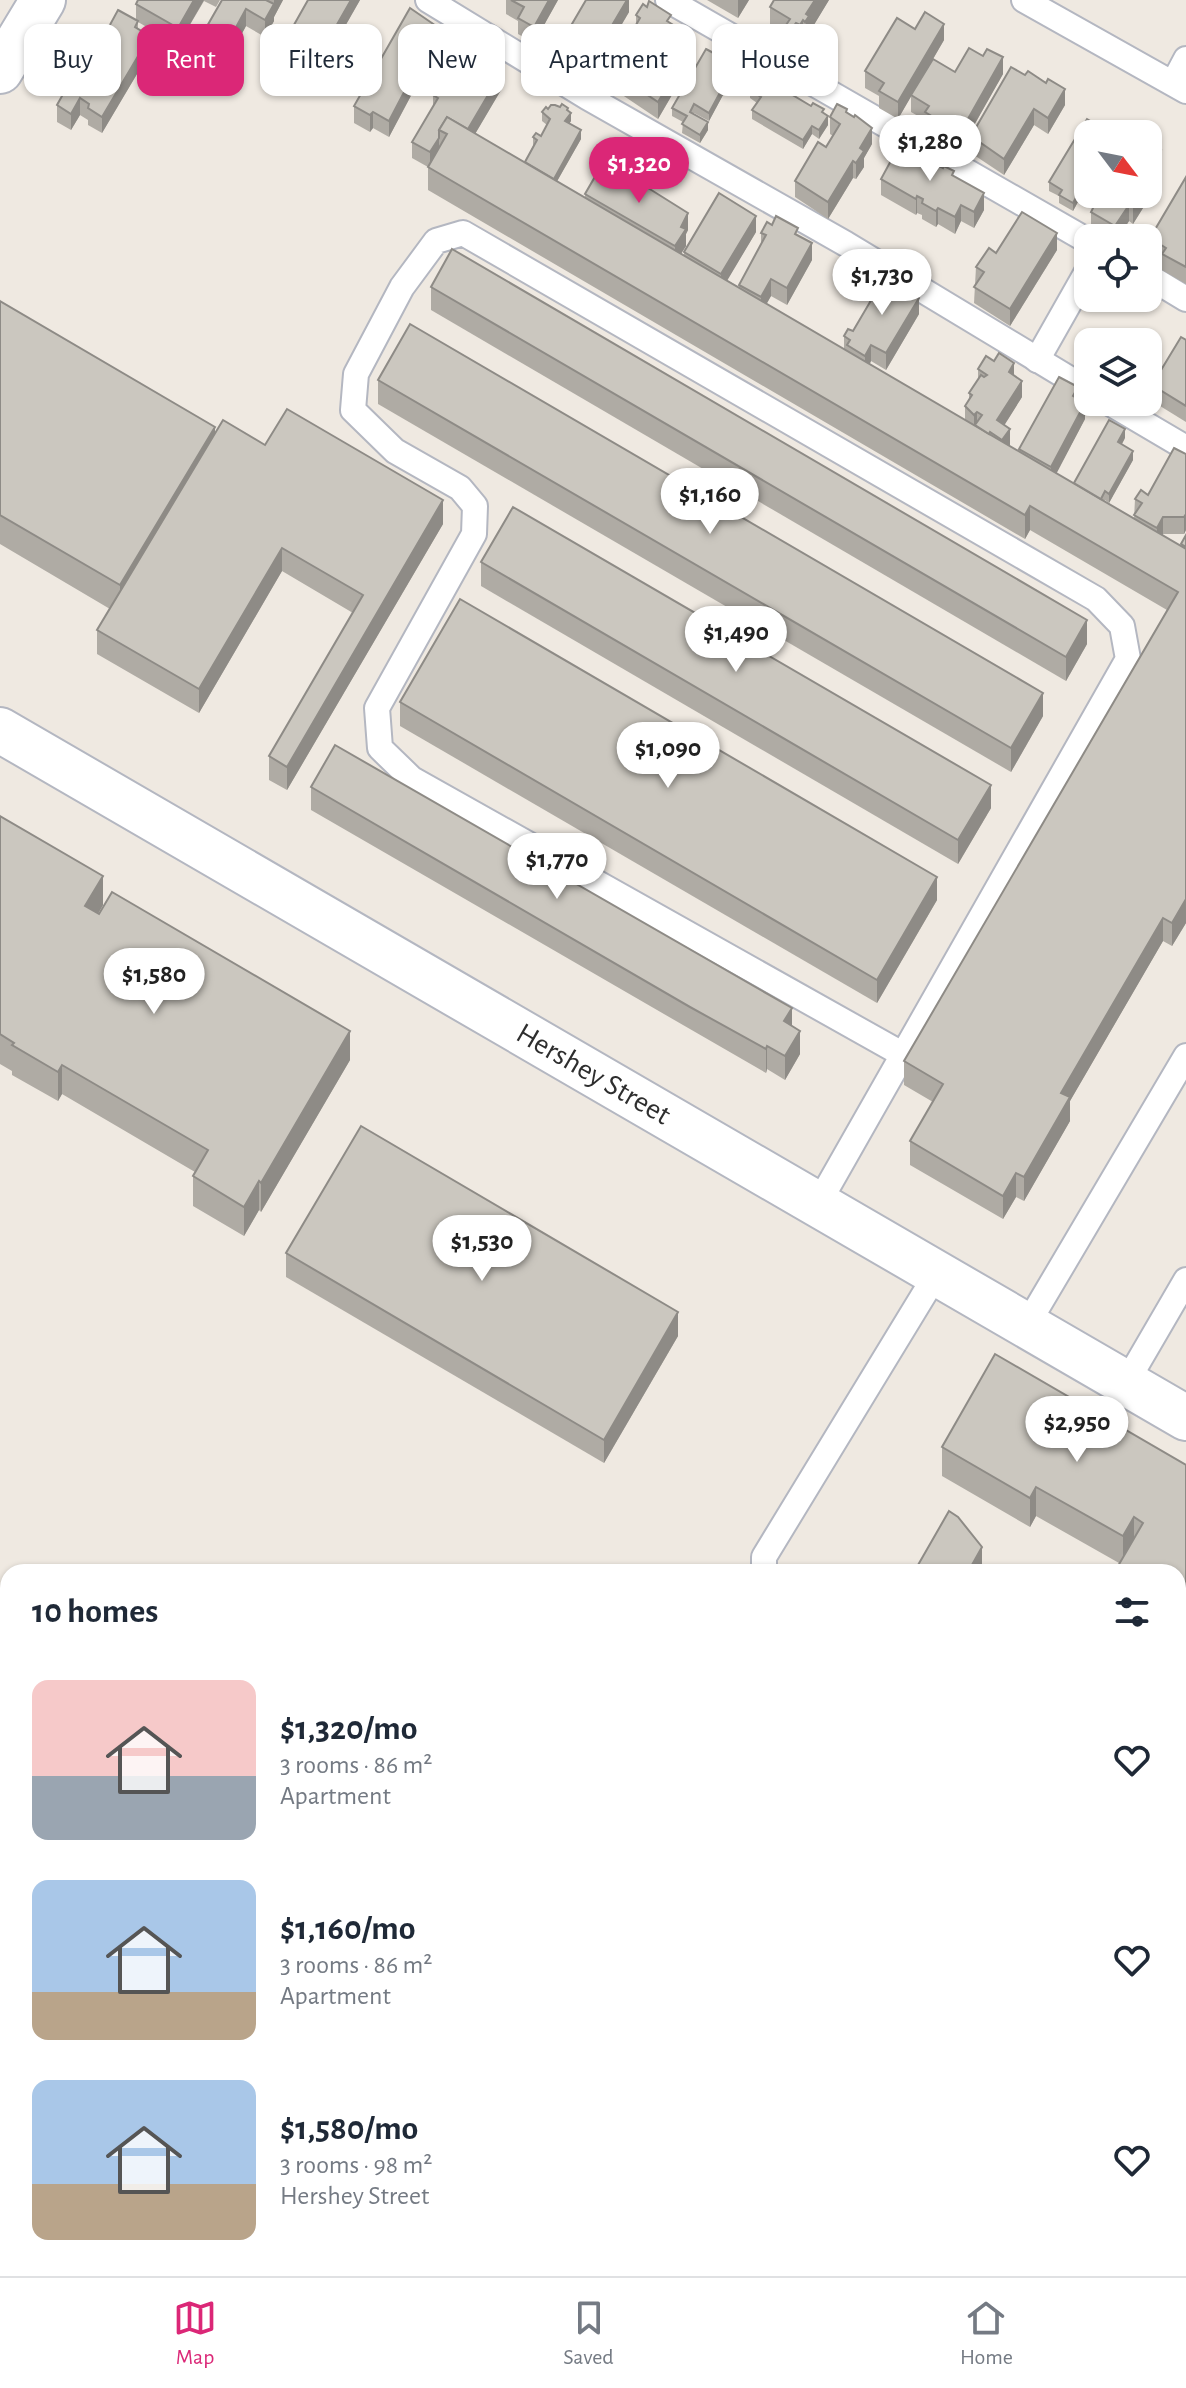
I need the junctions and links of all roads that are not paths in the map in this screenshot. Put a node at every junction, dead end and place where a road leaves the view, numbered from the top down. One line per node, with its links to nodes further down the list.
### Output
1 (43, 0): 6 (street)
2 (428, 0): 12 (lane)
3 (668, 0): 8 (lane)
4 (1024, 0): 7 (lane)
5 (1186, 59): 7 (lane)
6 (0, 71)
7 (1186, 90)
8 (1074, 233)
9 (1162, 284): 11 (lane)
10 (1074, 295): 12 (lane)
11 (1186, 299)
12 (1037, 360): 13 (lane)
13 (1074, 382)
14 (1132, 416): 15 (lane)
15 (1186, 448)
16 (0, 730): 19 (street, Hershey Street)
17 (902, 1054): 17 (lane); 19 (lane)
18 (1186, 1056): 22 (lane)
19 (818, 1204): 20 (street, Hershey Street)
20 (937, 1273): 22 (street, Hershey Street); 25 (lane)
21 (1186, 1280): 23 (lane)
22 (1027, 1325): 23 (street, Hershey Street)
23 (1126, 1383): 24 (street, Hershey Street)
24 (1186, 1418)
25 (764, 1564)

